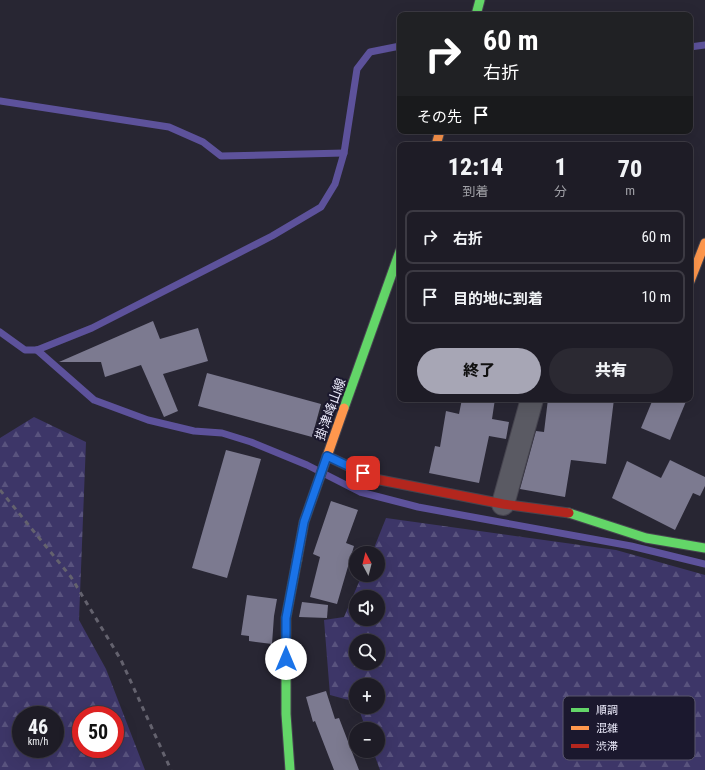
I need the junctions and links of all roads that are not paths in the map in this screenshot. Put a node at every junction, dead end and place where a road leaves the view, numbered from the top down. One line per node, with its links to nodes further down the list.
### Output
1 (480, 0): 2 (main road)
2 (477, 12)
3 (705, 243): 5 (main road)
4 (397, 272): 7 (main road, 掛津峰山線)
5 (693, 273)
6 (531, 402): 8 (street)
7 (326, 459): 8 (main road); 10 (main road, 掛津峰山線)
8 (502, 504): 9 (main road)
9 (705, 548)
10 (290, 770)

